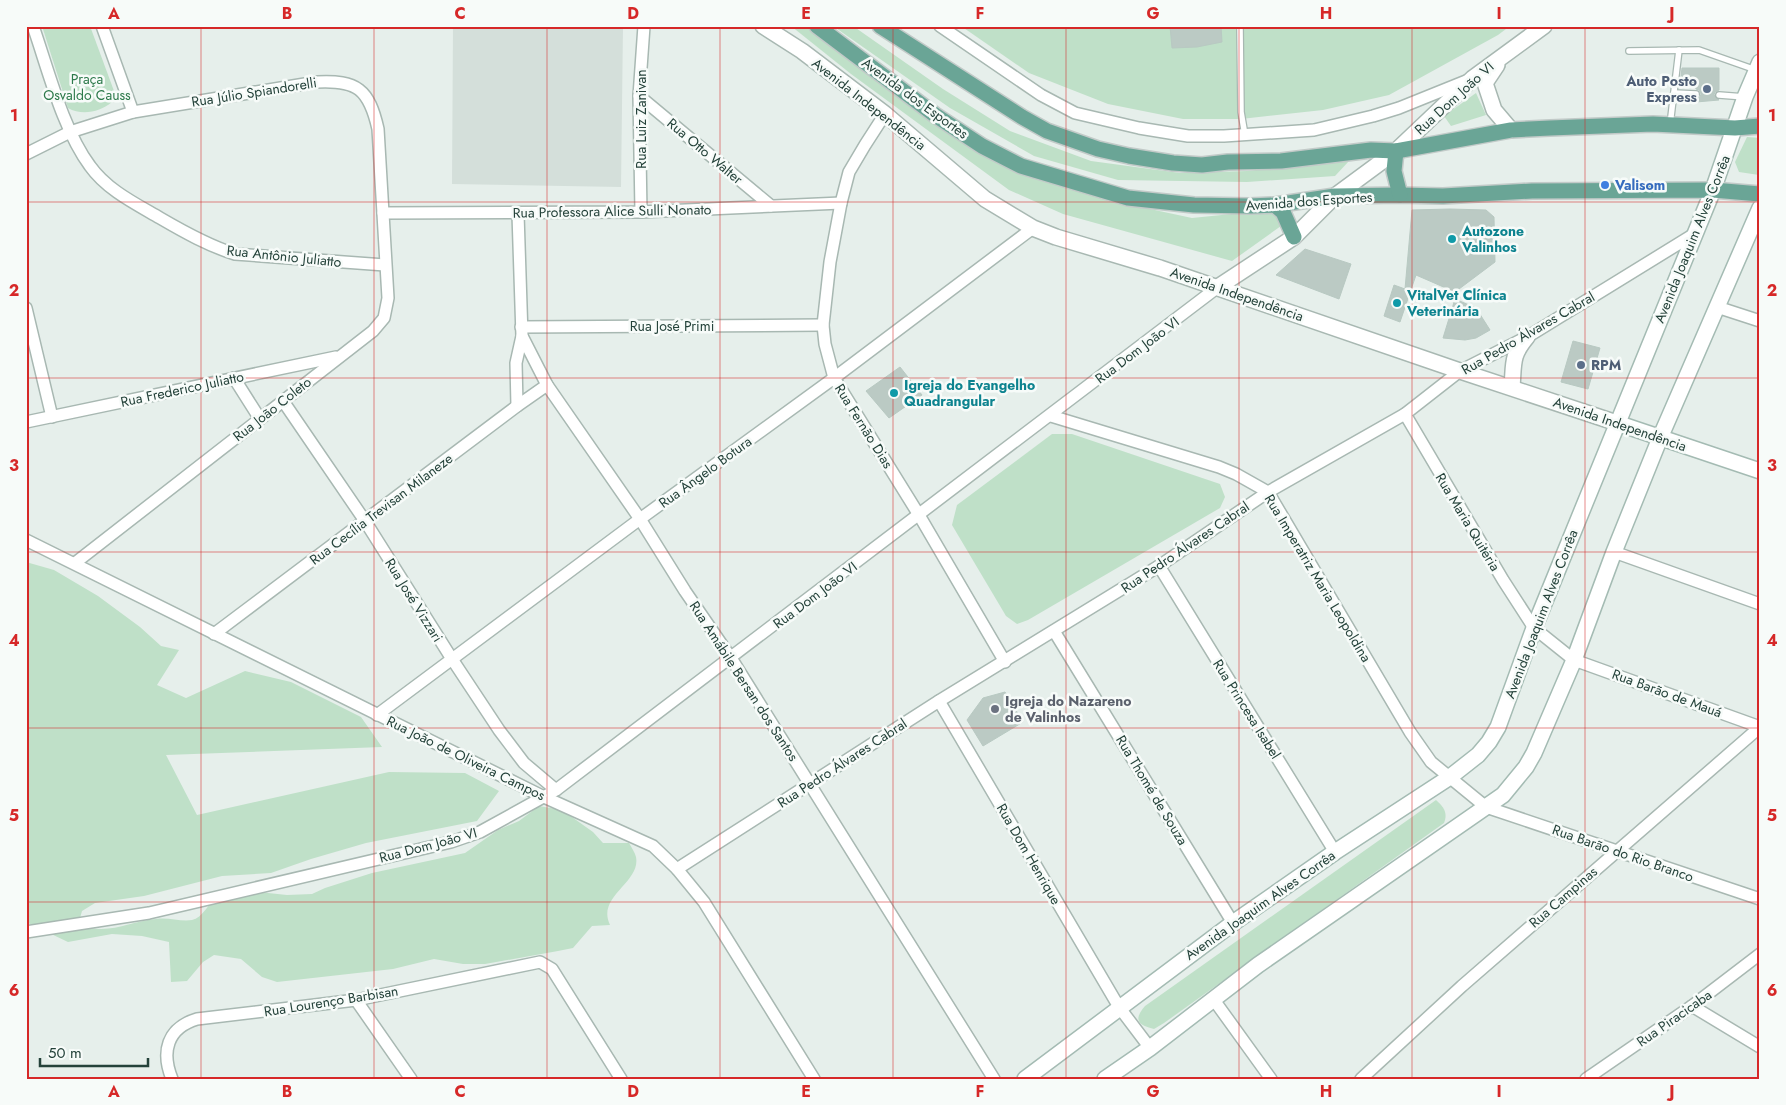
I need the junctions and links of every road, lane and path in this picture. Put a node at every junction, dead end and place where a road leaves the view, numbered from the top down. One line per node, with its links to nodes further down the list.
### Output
1 (33, 26): 26 (street, Rua Antônio Juliatto)
2 (102, 26): 20 (street)
3 (644, 26): 18 (street, Rua Luiz Zanivan)
4 (763, 26): 21 (main road, Avenida Independência)
5 (817, 26): 35 (main road, Avenida dos Esportes)
6 (880, 26): 28 (main road)
7 (940, 26): 27 (street)
8 (1240, 26): 27 (lane)
9 (1544, 26): 12 (main road, Rua Dom João VI)
10 (1679, 50): 11 (lane); 13 (lane); 15 (lane)
11 (1629, 51)
12 (1503, 55): 14 (main road, Rua Dom João VI); 25 (main road, Rua Dom João VI)
13 (1758, 66): 19 (main road, Avenida Joaquim Alves Corrêa)
14 (1473, 78): 27 (street); 28 (main road, Rua Dom João VI)
15 (1674, 93): 16 (lane); 22 (lane)
16 (1696, 94)
17 (1719, 95): 19 (lane)
18 (639, 96): 36 (street, Rua Otto Walter); 38 (street, Rua Luiz Zanivan)
19 (1745, 97): 24 (main road, Avenida Joaquim Alves Corrêa)
20 (133, 112): 26 (street, Rua Júlio Spiandorelli); 39 (street, Rua Júlio Spiandorelli)
21 (885, 114): 34 (street, Rua Fernão Dias); 41 (main road, Avenida Independência)
22 (1670, 125): 24 (main road); 25 (main road)
23 (1760, 126): 24 (main road)
24 (1735, 128): 30 (main road, Avenida Joaquim Alves Corrêa)
25 (1511, 130): 28 (main road)
26 (70, 132): 29 (street, Rua Júlio Spiandorelli); 44 (street, Rua Antônio Juliatto)
27 (1245, 135)
28 (1396, 151): 32 (main road); 33 (main road, Rua Dom João VI)
29 (26, 154)
30 (1713, 190): 31 (main road, Avenida dos Esportes); 32 (main road, Avenida dos Esportes); 42 (main road, Avenida Joaquim Alves Corrêa)
31 (1760, 194)
32 (1400, 195): 33 (main road, Avenida dos Esportes)
33 (1334, 196): 35 (main road, Avenida dos Esportes); 43 (main road, Rua Dom João VI)
34 (841, 204): 36 (street, Rua Professora Alice Sulli Nonato); 49 (street, Rua Fernão Dias)
35 (1274, 205): 43 (main road)
36 (771, 206): 38 (street, Rua Professora Alice Sulli Nonato)
37 (1760, 208): 46 (main road)
38 (641, 212): 40 (street, Rua Professora Alice Sulli Nonato)
39 (383, 213): 40 (street, Rua Professora Alice Sulli Nonato); 44 (street, Rua João Coleto)
40 (518, 214): 50 (street)
41 (1033, 228): 45 (main road, Avenida Independência); 55 (street, Rua Ângelo Botura)
42 (1696, 233): 51 (street, Rua Pedro Álvares Cabral); 65 (main road, Avenida Joaquim Alves Corrêa)
43 (1294, 237): 45 (main road, Rua Dom João VI)
44 (385, 265): 52 (street, Rua João Coleto)
45 (1218, 288): 53 (main road, Avenida Independência); 61 (street, Rua Dom João VI)
46 (1717, 307): 48 (street); 66 (main road)
47 (26, 308): 62 (street)
48 (1760, 321)
49 (823, 325): 50 (street, Rua José Primi); 55 (street, Rua Fernão Dias)
50 (522, 331): 56 (street, Rua Amábile Bersan dos Santos); 59 (street)
51 (1527, 337): 53 (street, Rua Pedro Álvares Cabral); 57 (main road)
52 (338, 356): 54 (street, Rua Frederico Juliatto); 58 (street, Rua João Coleto)
53 (1460, 371): 57 (main road, Avenida Independência); 60 (street, Rua Pedro Álvares Cabral)
54 (234, 378): 62 (street, Rua Frederico Juliatto); 63 (street)
55 (834, 378): 69 (street, Rua Fernão Dias); 70 (street, Rua Ângelo Botura)
56 (548, 385): 59 (street, Rua Cecília Trevisan Milaneze); 70 (street, Rua Amábile Bersan dos Santos)
57 (1512, 387): 65 (main road, Avenida Independência)
58 (283, 401): 63 (street, Rua João Coleto); 71 (street, Rua José Vizzari)
59 (516, 406): 71 (street, Rua Cecília Trevisan Milaneze)
60 (1405, 414): 68 (street, Rua Pedro Álvares Cabral); 77 (street, Rua Maria Quitéria)
61 (1051, 416): 68 (street, Rua Imperatriz Maria Leopoldina); 69 (street, Rua Dom João VI)
62 (52, 417): 64 (street, Rua Frederico Juliatto)
63 (260, 419): 74 (street, Rua João Coleto)
64 (26, 422)
65 (1617, 423): 66 (main road, Avenida Independência); 77 (main road, Avenida Joaquim Alves Corrêa)
66 (1660, 438): 67 (main road, Avenida Independência); 73 (main road)
67 (1760, 470)
68 (1268, 492): 75 (street, Rua Pedro Álvares Cabral); 87 (street, Rua Imperatriz Maria Leopoldina)
69 (919, 515): 80 (street, Rua Dom João VI); 83 (street, Rua Fernão Dias)
70 (640, 519): 80 (street, Rua Amábile Bersan dos Santos); 81 (street, Rua Ângelo Botura)
71 (365, 521): 79 (street, Rua Cecília Trevisan Milaneze); 81 (street, Rua José Vizzari)
72 (26, 540): 74 (street, Rua João de Oliveira Campos)
73 (1614, 552): 76 (street); 82 (main road)
74 (75, 563): 79 (street, Rua João de Oliveira Campos)
75 (1159, 566): 78 (street, Rua Pedro Álvares Cabral); 93 (street, Rua Princesa Isabel)
76 (1760, 604)
77 (1534, 628): 82 (street, Rua Maria Quitéria); 87 (main road, Avenida Joaquim Alves Corrêa)
78 (1054, 631): 83 (street, Rua Pedro Álvares Cabral); 96 (street, Rua Thomé de Souza)
79 (214, 634): 85 (street, Rua João de Oliveira Campos)
80 (731, 658): 88 (street, Rua Amábile Bersan dos Santos); 89 (street, Rua Dom João VI)
81 (452, 659): 85 (street, Rua Ângelo Botura); 89 (street, Rua José Vizzari)
82 (1574, 660): 86 (street, Rua Barão de Mauá); 91 (main road)
83 (1005, 662): 84 (street, Rua Pedro Álvares Cabral)
84 (938, 701): 88 (street, Rua Pedro Álvares Cabral); 102 (street, Rua Dom Henrique)
85 (377, 715): 90 (street, Rua João de Oliveira Campos)
86 (1760, 727): 92 (street, Rua Campinas)
87 (1450, 778): 91 (street, Rua Imperatriz Maria Leopoldina); 93 (main road, Avenida Joaquim Alves Corrêa)
88 (810, 784): 94 (street, Rua Pedro Álvares Cabral); 110 (street, Rua Amábile Bersan dos Santos)
89 (556, 790): 90 (street, Rua Dom João VI)
90 (544, 797): 94 (street, Rua João de Oliveira Campos); 97 (street, Rua Dom João VI)
91 (1486, 807): 92 (street, Rua Barão do Rio Branco); 100 (main road)
92 (1617, 850): 95 (street, Rua Barão do Rio Branco); 105 (street, Rua Campinas)
93 (1335, 852): 96 (main road, Avenida Joaquim Alves Corrêa)
94 (677, 869): 109 (street, Rua João de Oliveira Campos)
95 (1760, 899)
96 (1233, 923): 102 (main road, Avenida Joaquim Alves Corrêa)
97 (26, 932)
98 (1760, 954): 101 (street, Rua Piracicaba)
99 (356, 1000): 106 (street, Rua Lourenço Barbisan); 107 (street); 108 (street, Rua Lourenço Barbisan)
100 (1214, 1000): 103 (main road); 113 (street)
101 (1692, 1006): 104 (street); 115 (street, Rua Piracicaba)
102 (1119, 1008): 103 (street); 111 (main road, Avenida Joaquim Alves Corrêa)
103 (1150, 1048): 112 (main road)
104 (1760, 1048)
105 (1368, 1074): 114 (street, Rua Campinas)
106 (172, 1079)
107 (411, 1079)
108 (621, 1079)
109 (814, 1079)
110 (994, 1079)
111 (1026, 1079)
112 (1105, 1079)
113 (1271, 1079)
114 (1361, 1079)
115 (1586, 1079)

